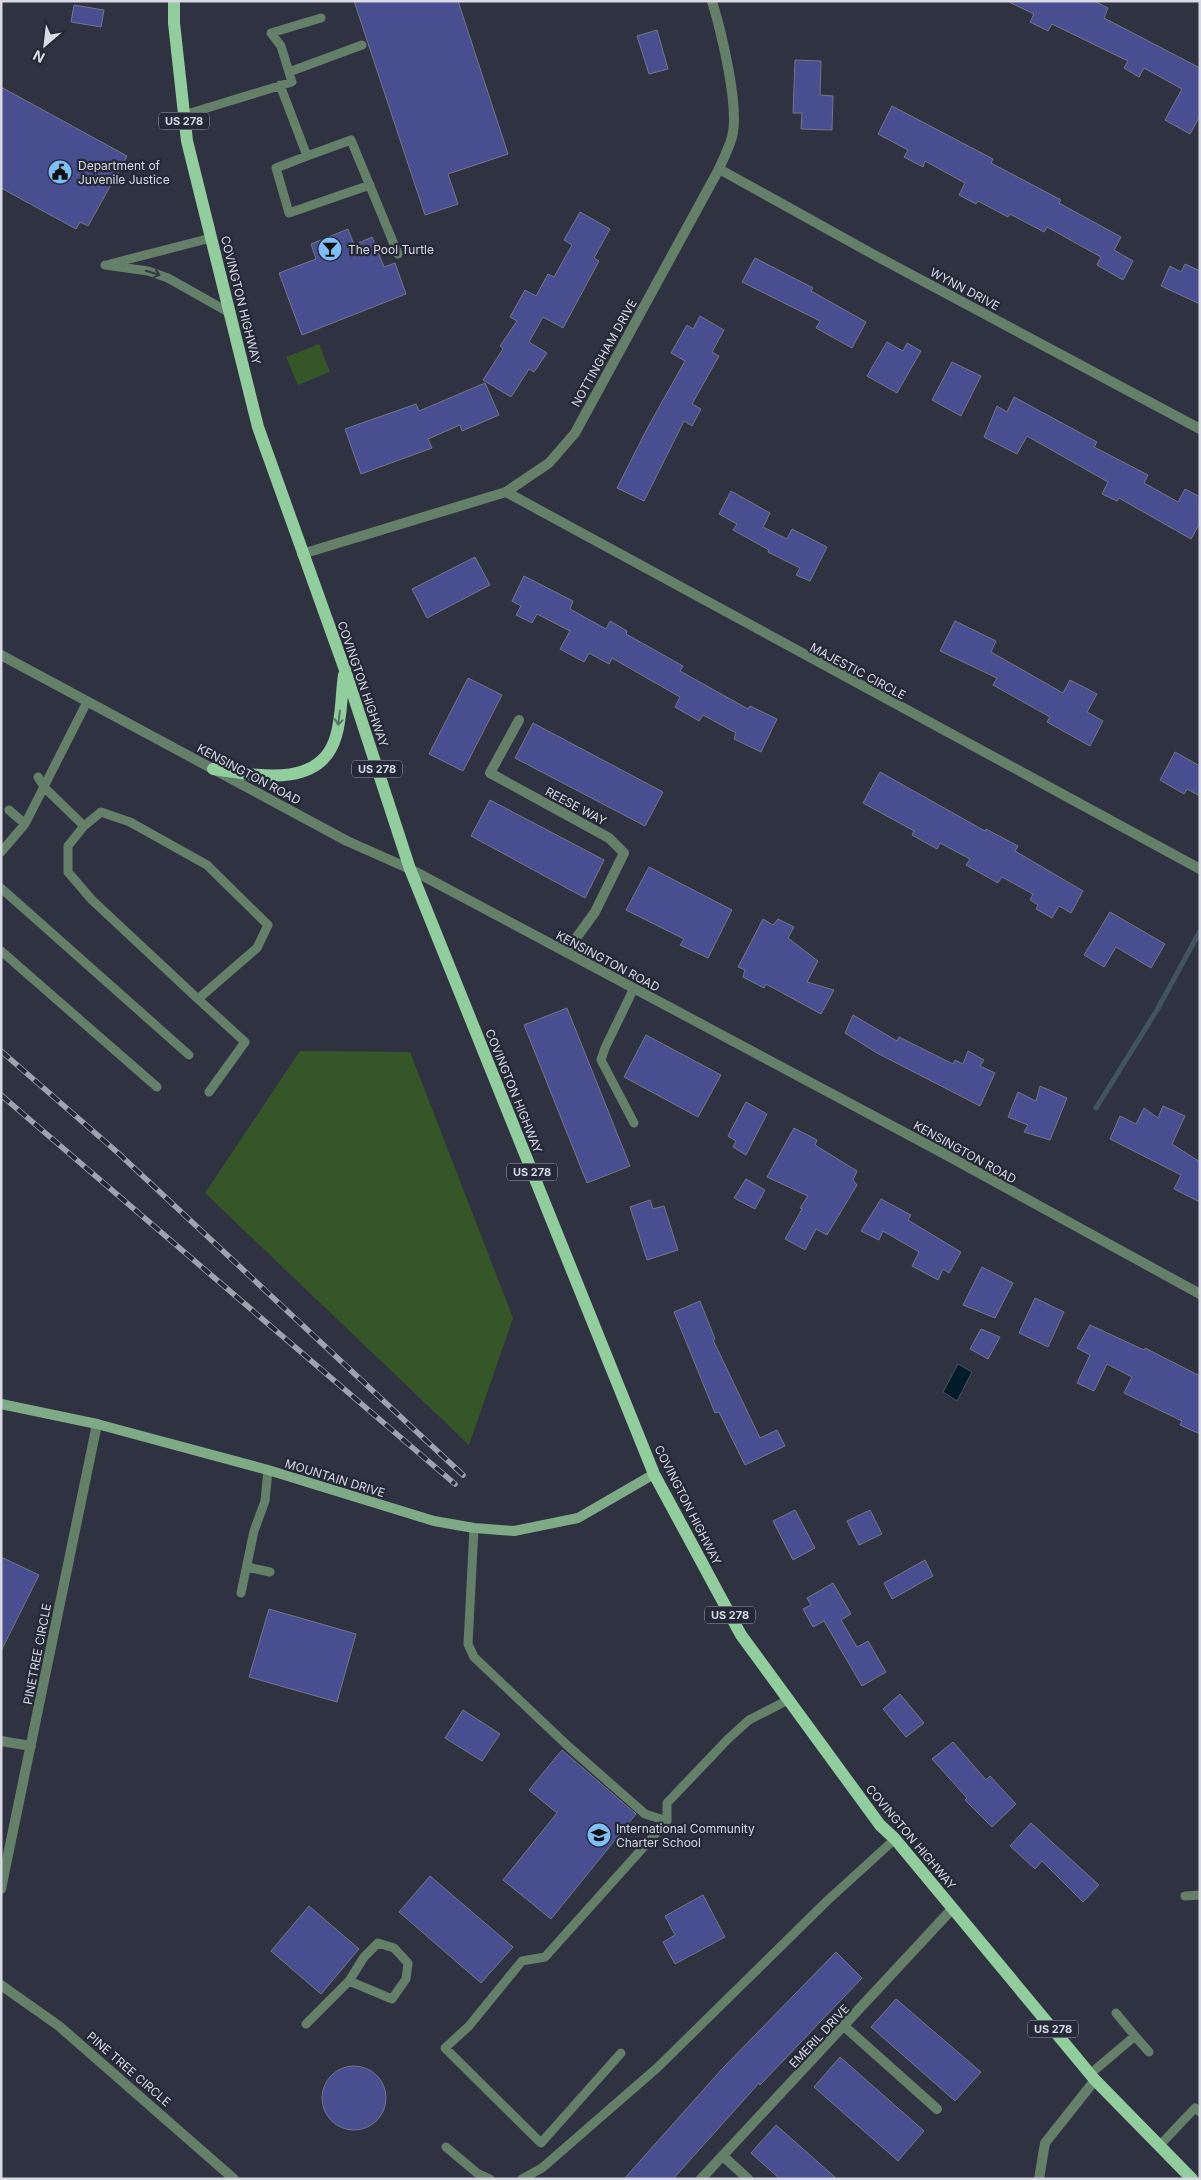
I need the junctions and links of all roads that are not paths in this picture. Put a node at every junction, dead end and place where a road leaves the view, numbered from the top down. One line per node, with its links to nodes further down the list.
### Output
1 (174, 1): 7 (main road, COVINGTON HIGHWAY / US 278)
2 (712, 1): 9 (street, NOTTINGHAM DRIVE)
3 (321, 18): 5 (lane)
4 (362, 45): 5 (lane)
5 (289, 72): 6 (lane)
6 (280, 85): 7 (lane); 8 (lane)
7 (184, 115): 11 (main road, COVINGTON HIGHWAY / US 278)
8 (307, 156): 10 (lane); 10 (lane)
9 (719, 169): 14 (street, WYNN DRIVE); 15 (street, NOTTINGHAM DRIVE)
10 (370, 185): 12 (lane)
11 (211, 238): 13 (main road, COVINGTON HIGHWAY / US 278); 13 (lane, one-way to 13)
12 (398, 254)
13 (230, 313): 16 (main road, COVINGTON HIGHWAY / US 278)
14 (1200, 429)
15 (506, 492): 16 (street, NOTTINGHAM DRIVE); 29 (street, MAJESTIC CIRCLE)
16 (302, 554): 18 (main road, COVINGTON HIGHWAY / US 278)
17 (1, 655): 19 (street, KENSINGTON ROAD)
18 (345, 670): 21 (main road, one-way to 21); 28 (main road, COVINGTON HIGHWAY / US 278)
19 (87, 702): 21 (street, KENSINGTON ROAD); 23 (lane)
20 (519, 720): 32 (street, REESE WAY)
21 (213, 769): 28 (street, KENSINGTON ROAD)
22 (38, 777): 23 (lane)
23 (45, 788): 25 (lane); 26 (lane)
24 (9, 810): 25 (lane)
25 (25, 824): 27 (lane)
26 (84, 826): 34 (lane); 34 (lane)
27 (1, 852)
28 (410, 869): 32 (street, KENSINGTON ROAD); 43 (main road, COVINGTON HIGHWAY / US 278)
29 (1200, 870)
30 (1, 888): 35 (lane)
31 (1, 951): 36 (lane)
32 (566, 952): 33 (street, KENSINGTON ROAD)
33 (634, 988): 38 (lane); 39 (street, KENSINGTON ROAD)
34 (198, 999): 37 (lane)
35 (189, 1055)
36 (157, 1086)
37 (209, 1092)
38 (634, 1123)
39 (1200, 1294)
40 (1, 1404): 41 (main road, MOUNTAIN DRIVE)
41 (97, 1424): 42 (main road, MOUNTAIN DRIVE); 50 (street, PINETREE CIRCLE)
42 (268, 1470): 44 (main road, MOUNTAIN DRIVE); 45 (lane)
43 (654, 1474): 44 (main road, MOUNTAIN DRIVE); 48 (main road, COVINGTON HIGHWAY / US 278)
44 (474, 1528): 51 (lane)
45 (247, 1567): 46 (lane); 47 (lane)
46 (270, 1572)
47 (242, 1593)
48 (788, 1700): 51 (lane); 52 (main road, COVINGTON HIGHWAY / US 278)
49 (1, 1741): 50 (street)
50 (31, 1746): 53 (street, PINETREE CIRCLE)
51 (667, 1821): 64 (lane)
52 (895, 1839): 56 (main road, COVINGTON HIGHWAY / US 278); 73 (lane)
53 (1, 1889)
54 (1200, 1895): 55 (lane)
55 (1185, 1896)
56 (952, 1908): 61 (street, EMERIL DRIVE); 65 (main road, COVINGTON HIGHWAY / US 278)
57 (350, 1981): 57 (lane); 60 (lane)
58 (1, 1985): 71 (street, PINE TREE CIRCLE)
59 (1116, 2013): 62 (lane)
60 (306, 2024)
61 (844, 2026): 66 (street); 70 (street, EMERIL DRIVE)
62 (1135, 2036): 63 (lane); 65 (lane)
63 (1149, 2052)
64 (621, 2053)
65 (1092, 2077): 68 (main road, COVINGTON HIGHWAY / US 278); 76 (street)
66 (938, 2109)
67 (1200, 2112): 68 (lane)
68 (1160, 2145): 77 (main road, COVINGTON HIGHWAY / US 278)
69 (446, 2148): 72 (lane)
70 (722, 2156): 74 (street, EMERIL DRIVE); 75 (street)
71 (234, 2179)
72 (490, 2179)
73 (522, 2179)
74 (702, 2179)
75 (748, 2179)
76 (1039, 2179)
77 (1192, 2179)

